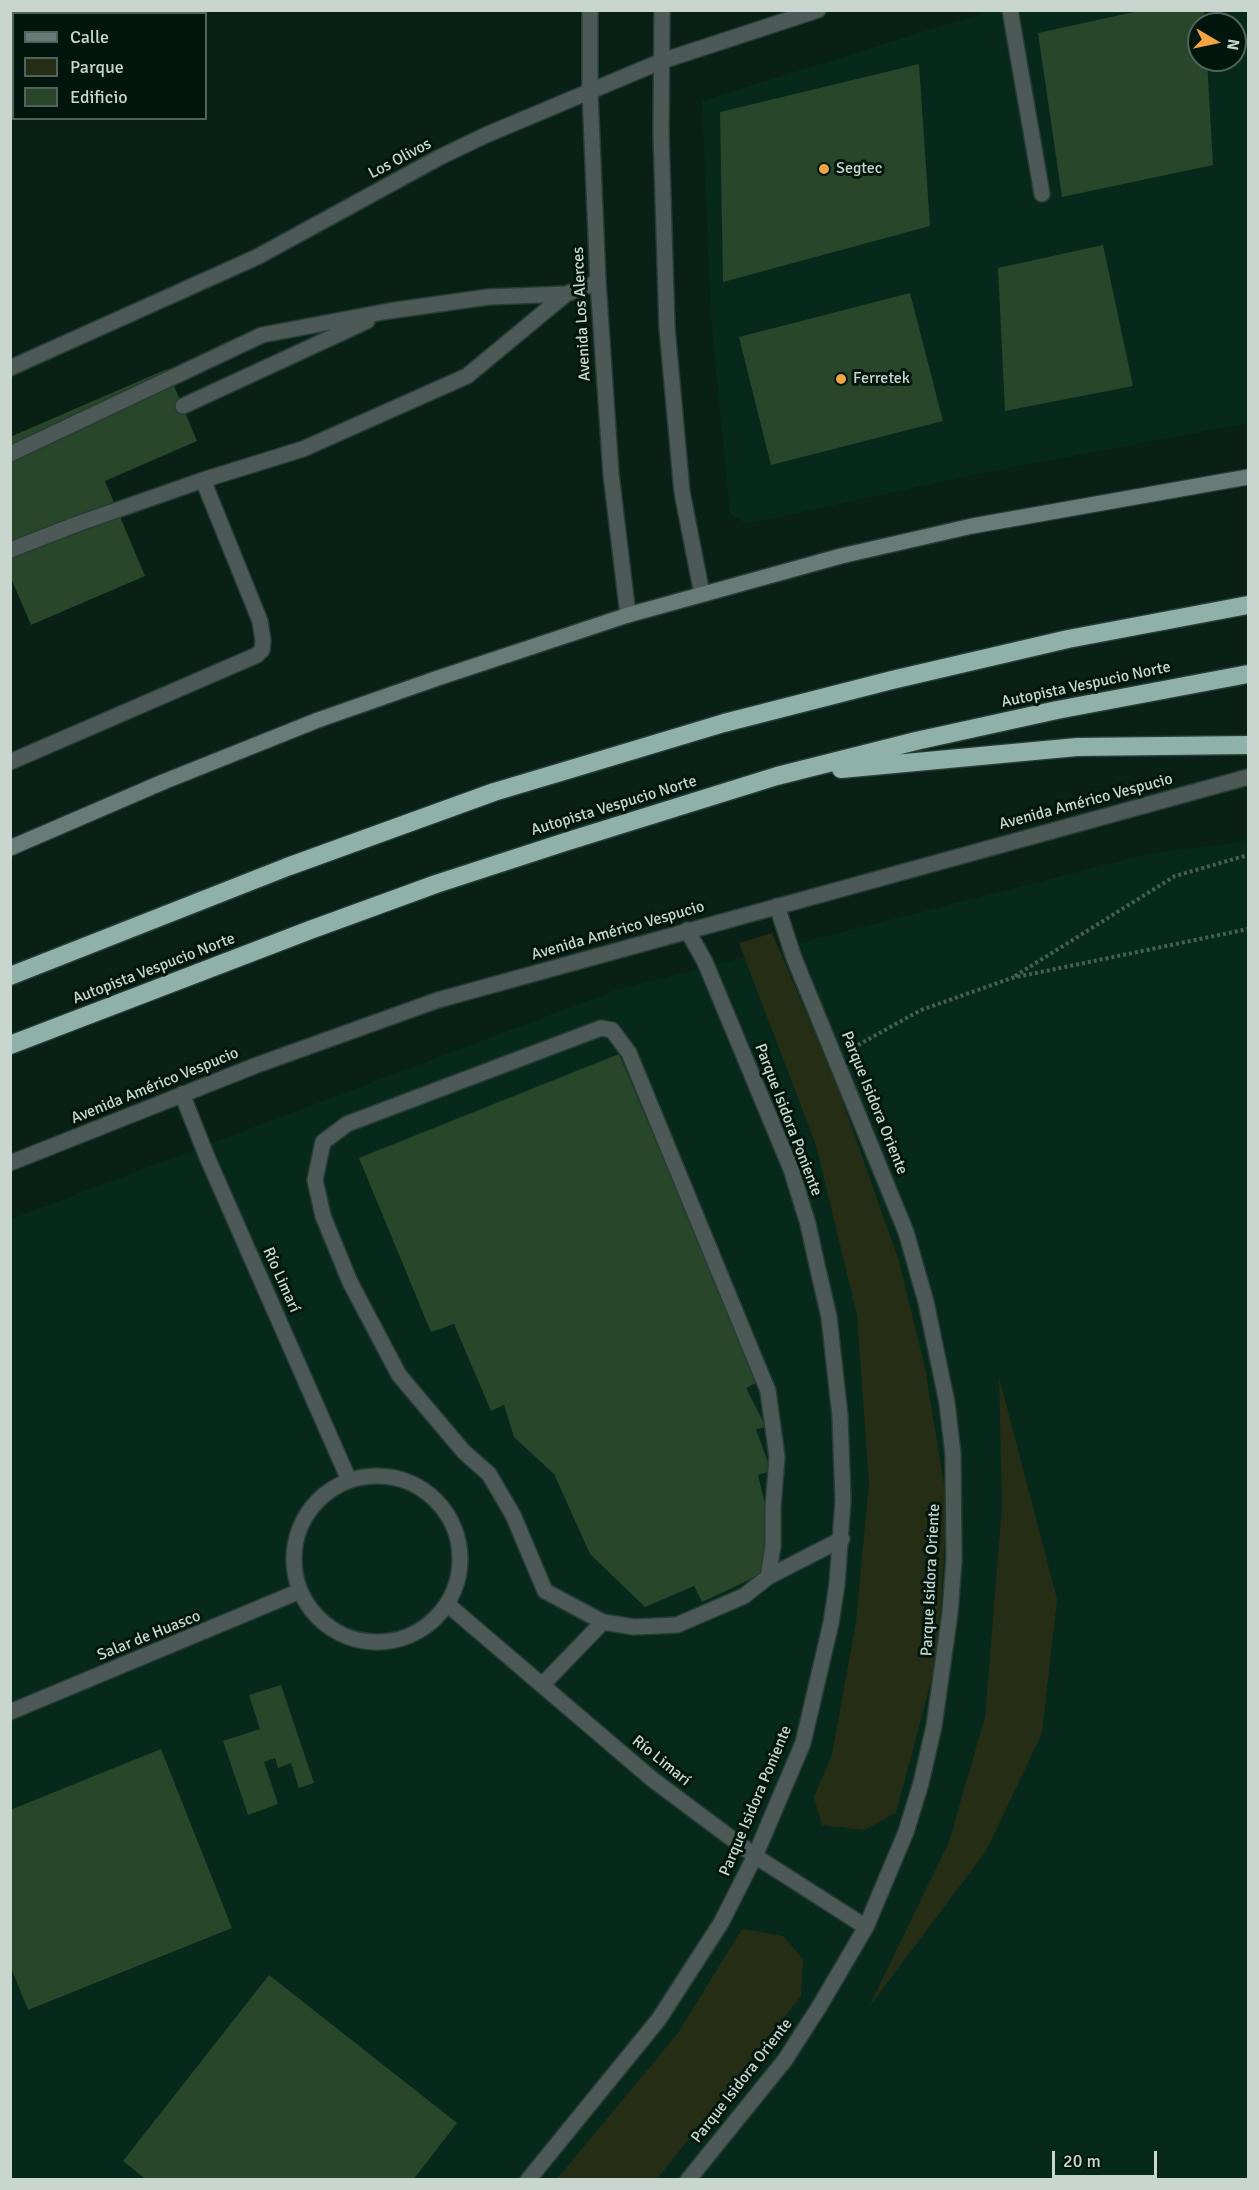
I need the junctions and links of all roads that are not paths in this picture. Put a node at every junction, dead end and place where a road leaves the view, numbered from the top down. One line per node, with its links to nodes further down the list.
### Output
1 (590, 10): 6 (street, Avenida Los Alerces)
2 (662, 10): 5 (street)
3 (818, 10): 5 (street, Los Olivos)
4 (1010, 10): 7 (street)
5 (662, 62): 6 (street, Los Olivos); 17 (street)
6 (590, 93): 8 (street, Avenida Los Alerces); 11 (street, Los Olivos)
7 (1042, 194)
8 (597, 282): 9 (street); 19 (street, Avenida Los Alerces)
9 (566, 294): 10 (street); 15 (street)
10 (389, 311): 12 (street); 13 (street)
11 (10, 368)
12 (183, 406)
13 (10, 454)
14 (1248, 477): 17 (main road)
15 (202, 480): 16 (street); 22 (street)
16 (10, 550)
17 (702, 594): 19 (main road)
18 (1248, 605): 28 (highway)
19 (628, 615): 25 (main road)
20 (1248, 674): 23 (highway, Autopista Vespucio Norte)
21 (1248, 746): 23 (highway)
22 (10, 762)
23 (777, 776): 29 (highway, Autopista Vespucio Norte)
24 (1248, 777): 26 (street, Avenida Américo Vespucio)
25 (10, 848)
26 (777, 906): 27 (street, Avenida Américo Vespucio); 41 (street, Parque Isidora Oriente)
27 (687, 930): 30 (street, Avenida Américo Vespucio); 33 (street, Parque Isidora Poniente)
28 (10, 976)
29 (10, 1045)
30 (182, 1094): 31 (street, Avenida Américo Vespucio); 32 (street, Río Limarí)
31 (10, 1163)
32 (348, 1480): 35 (street); 36 (street)
33 (842, 1539): 34 (street); 40 (street, Parque Isidora Poniente)
34 (768, 1577): 37 (street); 37 (street)
35 (300, 1591): 36 (street); 39 (street, Salar de Huasco)
36 (447, 1604): 38 (street, Río Limarí)
37 (603, 1622): 38 (street)
38 (542, 1685): 40 (street, Río Limarí)
39 (10, 1712)
40 (755, 1856): 41 (street, Río Limarí); 42 (street, Parque Isidora Poniente)
41 (867, 1927): 43 (street, Parque Isidora Oriente)
42 (528, 2180)
43 (688, 2180)

